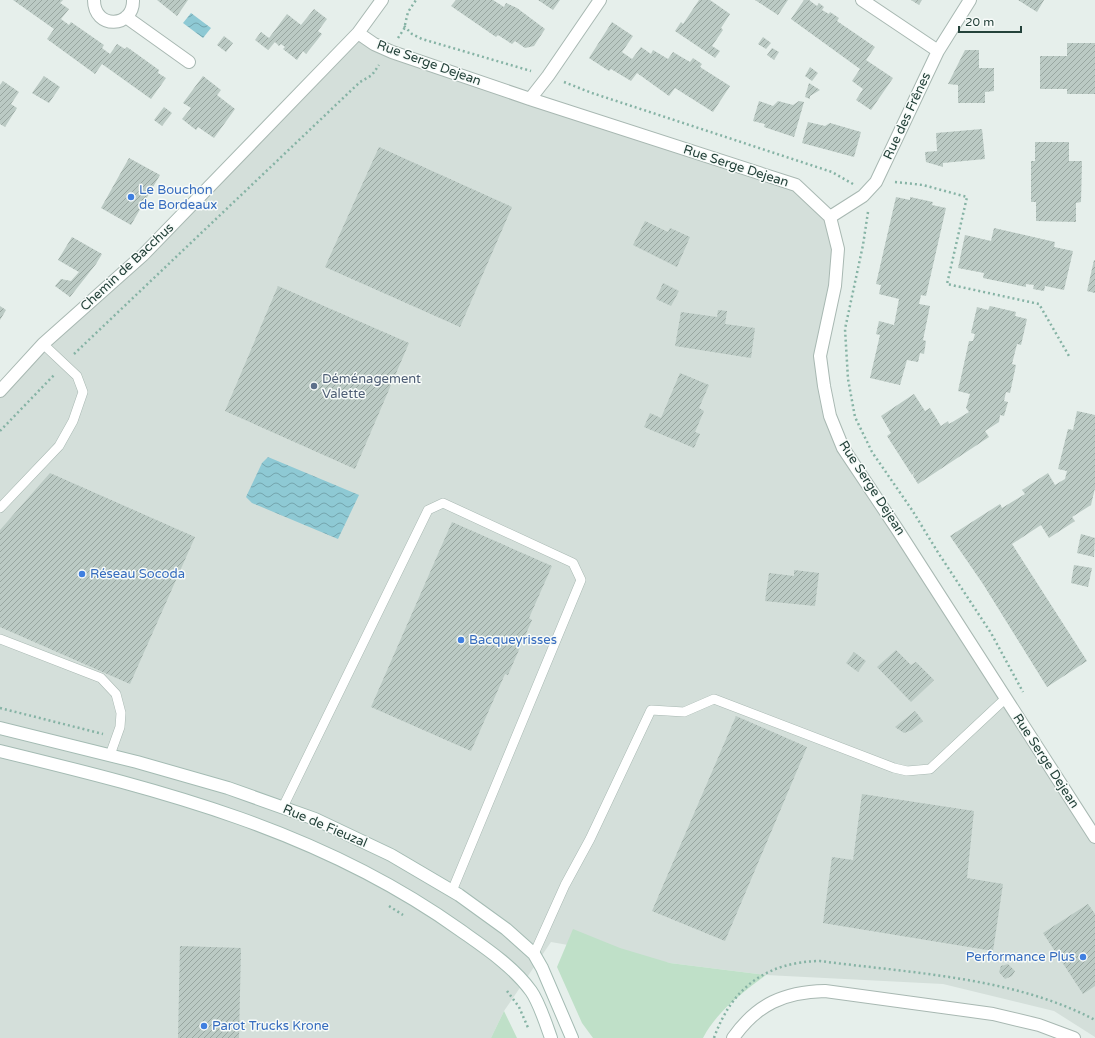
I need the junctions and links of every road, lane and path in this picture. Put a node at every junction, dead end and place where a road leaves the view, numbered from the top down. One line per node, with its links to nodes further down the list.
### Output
1 (94, 0): 8 (street)
2 (133, 0): 8 (street)
3 (382, 0): 10 (street, Chemin de Bacchus)
4 (416, 0): 9 (path)
5 (600, 0): 16 (street)
6 (862, 0): 12 (street)
7 (970, 0): 12 (street, Rue des Frênes)
8 (126, 17): 13 (street)
9 (404, 26): 11 (path); 14 (path)
10 (358, 33): 11 (street, Rue Serge Dejean); 21 (street, Chemin de Bacchus)
11 (389, 50): 16 (street, Rue Serge Dejean); 23 (path)
12 (938, 51): 17 (street, Rue des Frênes)
13 (190, 62)
14 (539, 73)
15 (560, 80): 18 (path)
16 (530, 99): 20 (street, Rue Serge Dejean)
17 (877, 179): 20 (street, Rue des Frênes); 22 (path)
18 (859, 188)
19 (867, 208): 28 (path)
20 (830, 217): 29 (street, Rue Serge Dejean)
21 (43, 344): 23 (lane); 24 (street, Chemin de Bacchus)
22 (1069, 356)
23 (64, 365): 25 (path); 26 (lane)
24 (0, 390)
25 (0, 431)
26 (0, 508)
27 (0, 639): 32 (lane)
28 (1024, 693)
29 (1006, 698): 34 (street, Rue Serge Dejean); 38 (lane)
30 (0, 728): 32 (street, Rue de Fieuzal)
31 (0, 751): 41 (street, Rue de Fieuzal)
32 (110, 755): 33 (street, Rue de Fieuzal)
33 (283, 807): 35 (street, Rue de Fieuzal); 35 (lane)
34 (1095, 836)
35 (452, 891): 38 (street, Rue de Fieuzal)
36 (382, 902): 37 (path)
37 (407, 917)
38 (534, 954): 42 (street, Rue de Fieuzal)
39 (507, 990): 40 (path)
40 (530, 1032)
41 (551, 1038)
42 (572, 1038)
43 (733, 1038): 44 (street)
44 (1074, 1038)

